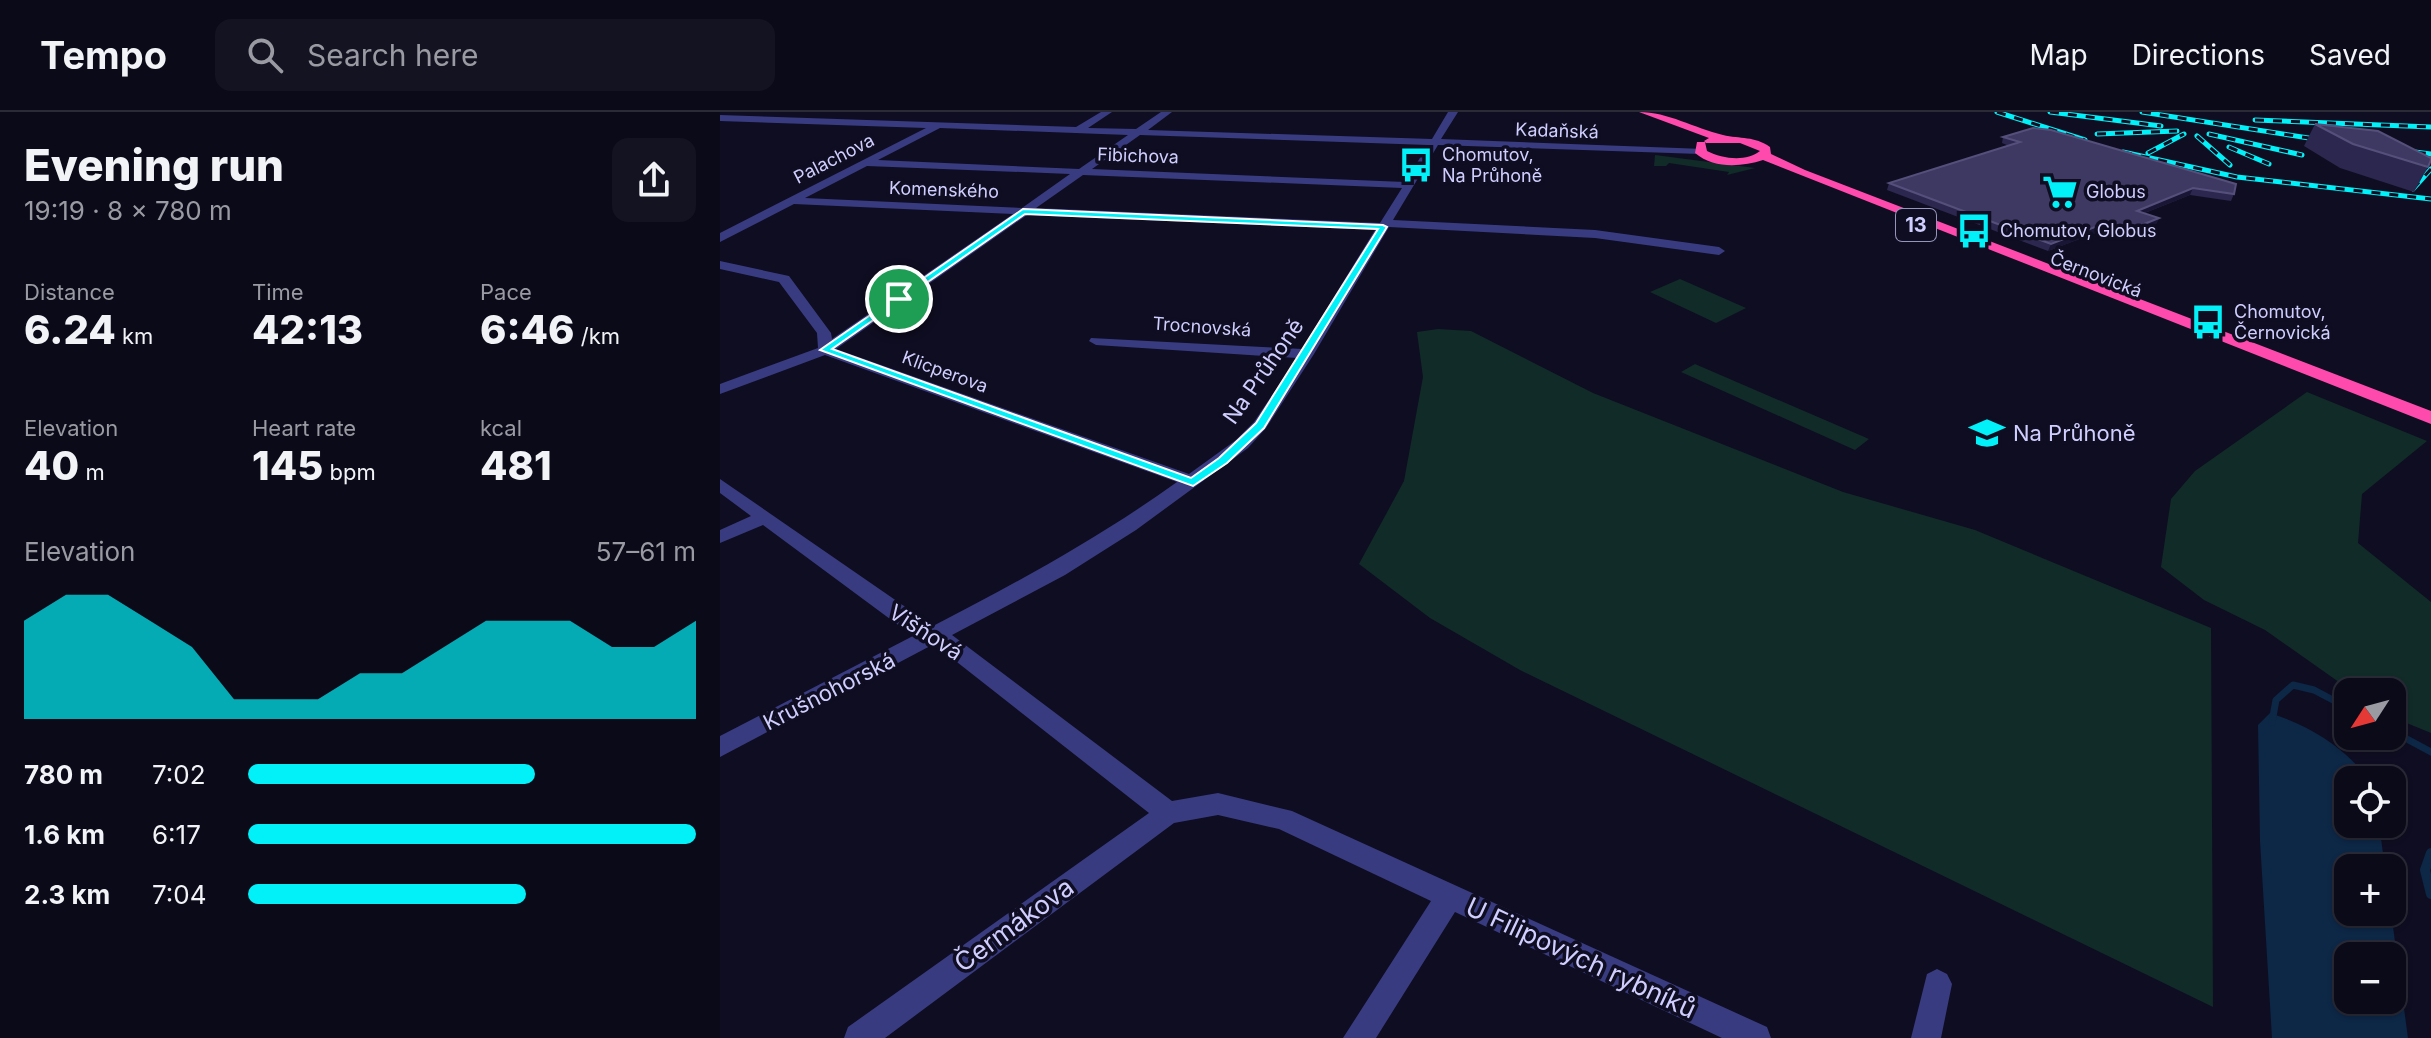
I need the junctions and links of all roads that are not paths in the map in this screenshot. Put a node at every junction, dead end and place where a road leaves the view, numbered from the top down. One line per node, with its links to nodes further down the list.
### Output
1 (767, 112): 9 (street)
2 (964, 112): 11 (street, Palachova)
3 (1107, 112): 13 (street)
4 (1167, 112): 14 (street)
5 (1453, 112): 16 (street, Na Průhoně)
6 (1628, 112): 17 (highway, Černovická / 13)
7 (1644, 112): 15 (highway, Černovická / 13)
8 (720, 118): 9 (street, Kadaňská)
9 (751, 118): 11 (street, Kadaňská)
10 (1011, 118): 12 (street, Kadaňská)
11 (939, 125): 12 (street, Kadaňská); 19 (street, Palachova)
12 (995, 126): 13 (street, Kadaňská)
13 (1078, 130): 14 (street, Kadaňská)
14 (1138, 132): 16 (street, Kadaňská); 20 (street)
15 (1724, 139): 17 (highway, Černovická / 13); 18 (highway, Černovická / 13)
16 (1436, 143): 17 (street, Kadaňská); 21 (street, Na Průhoně)
17 (1700, 148): 18 (highway, Černovická / 13)
18 (1755, 158): 32 (highway, Černovická / 13); 33 (highway, Černovická / 13)
19 (866, 163): 20 (street, Fibichova); 22 (street, Palachova)
20 (1082, 172): 21 (street, Fibichova); 23 (street)
21 (1408, 185): 24 (street, Na Průhoně)
22 (791, 201): 23 (street, Komenského); 25 (street, Palachova)
23 (1023, 212): 24 (street, Komenského); 29 (street)
24 (1385, 225): 26 (street); 30 (street, Na Průhoně)
25 (720, 238)
26 (1719, 251)
27 (720, 265): 29 (street)
28 (1096, 341): 30 (street, Trocnovská)
29 (825, 350): 31 (street); 34 (street, Klicperova)
30 (1307, 354): 34 (street, Na Průhoně)
31 (720, 389)
32 (2431, 418)
33 (2431, 429)
34 (1193, 482): 38 (street, Na Průhoně)
35 (720, 484): 36 (street, Višňová)
36 (765, 517): 37 (street); 38 (street, Višňová)
37 (720, 537)
38 (937, 635): 39 (street, Krušnohorská); 40 (street, Višňová)
39 (720, 747)
40 (1168, 813): 41 (street, U Filipových rybníků); 43 (street, Čermákova)
41 (1449, 898): 44 (street, U Filipových rybníků); 45 (street, U Filipových rybníků)
42 (1937, 984): 46 (street)
43 (859, 1038)
44 (1358, 1038)
45 (1756, 1038)
46 (1926, 1038)

